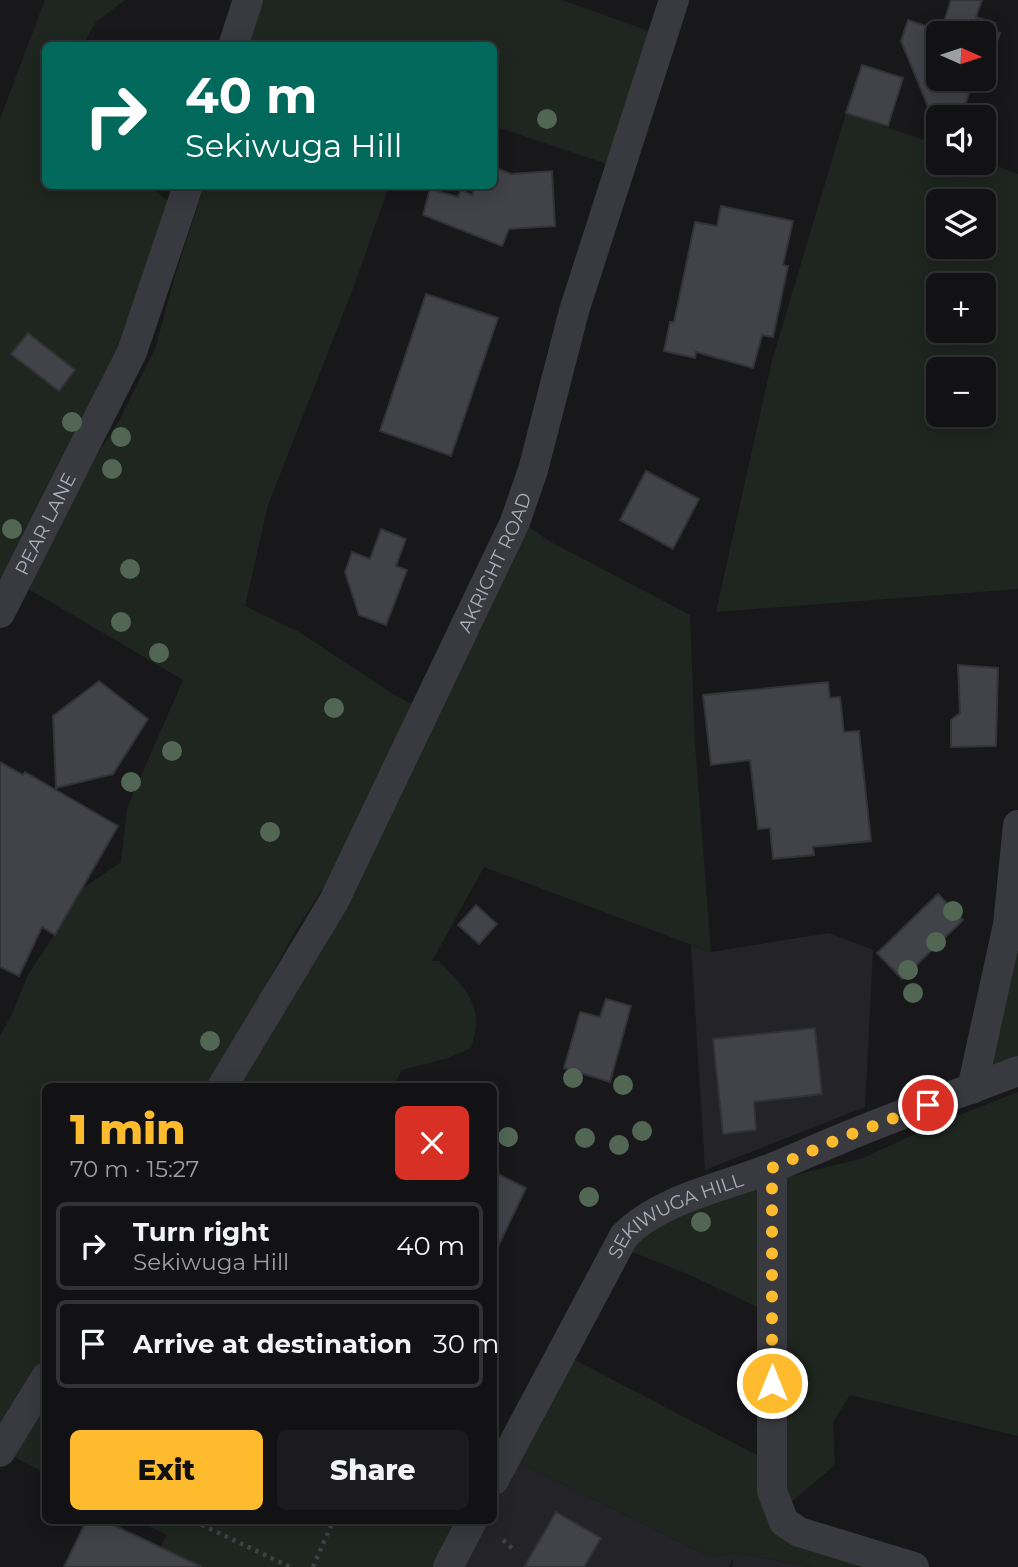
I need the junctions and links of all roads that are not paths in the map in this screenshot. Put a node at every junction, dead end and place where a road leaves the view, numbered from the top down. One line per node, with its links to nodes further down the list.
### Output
1 (248, 0): 3 (street)
2 (674, 0): 8 (street, AKRIGHT ROAD)
3 (234, 42)
4 (187, 189): 5 (street, PEAR LANE)
5 (0, 613)
6 (1018, 825): 9 (street)
7 (1018, 1071): 9 (street, SEKIWUGA HILL)
8 (224, 1083)
9 (972, 1089): 10 (street, SEKIWUGA HILL)
10 (772, 1168): 13 (street, SEKIWUGA HILL); 16 (street)
11 (42, 1384): 12 (street)
12 (0, 1452)
13 (497, 1474)
14 (470, 1524): 15 (street)
15 (448, 1567)
16 (914, 1567)

